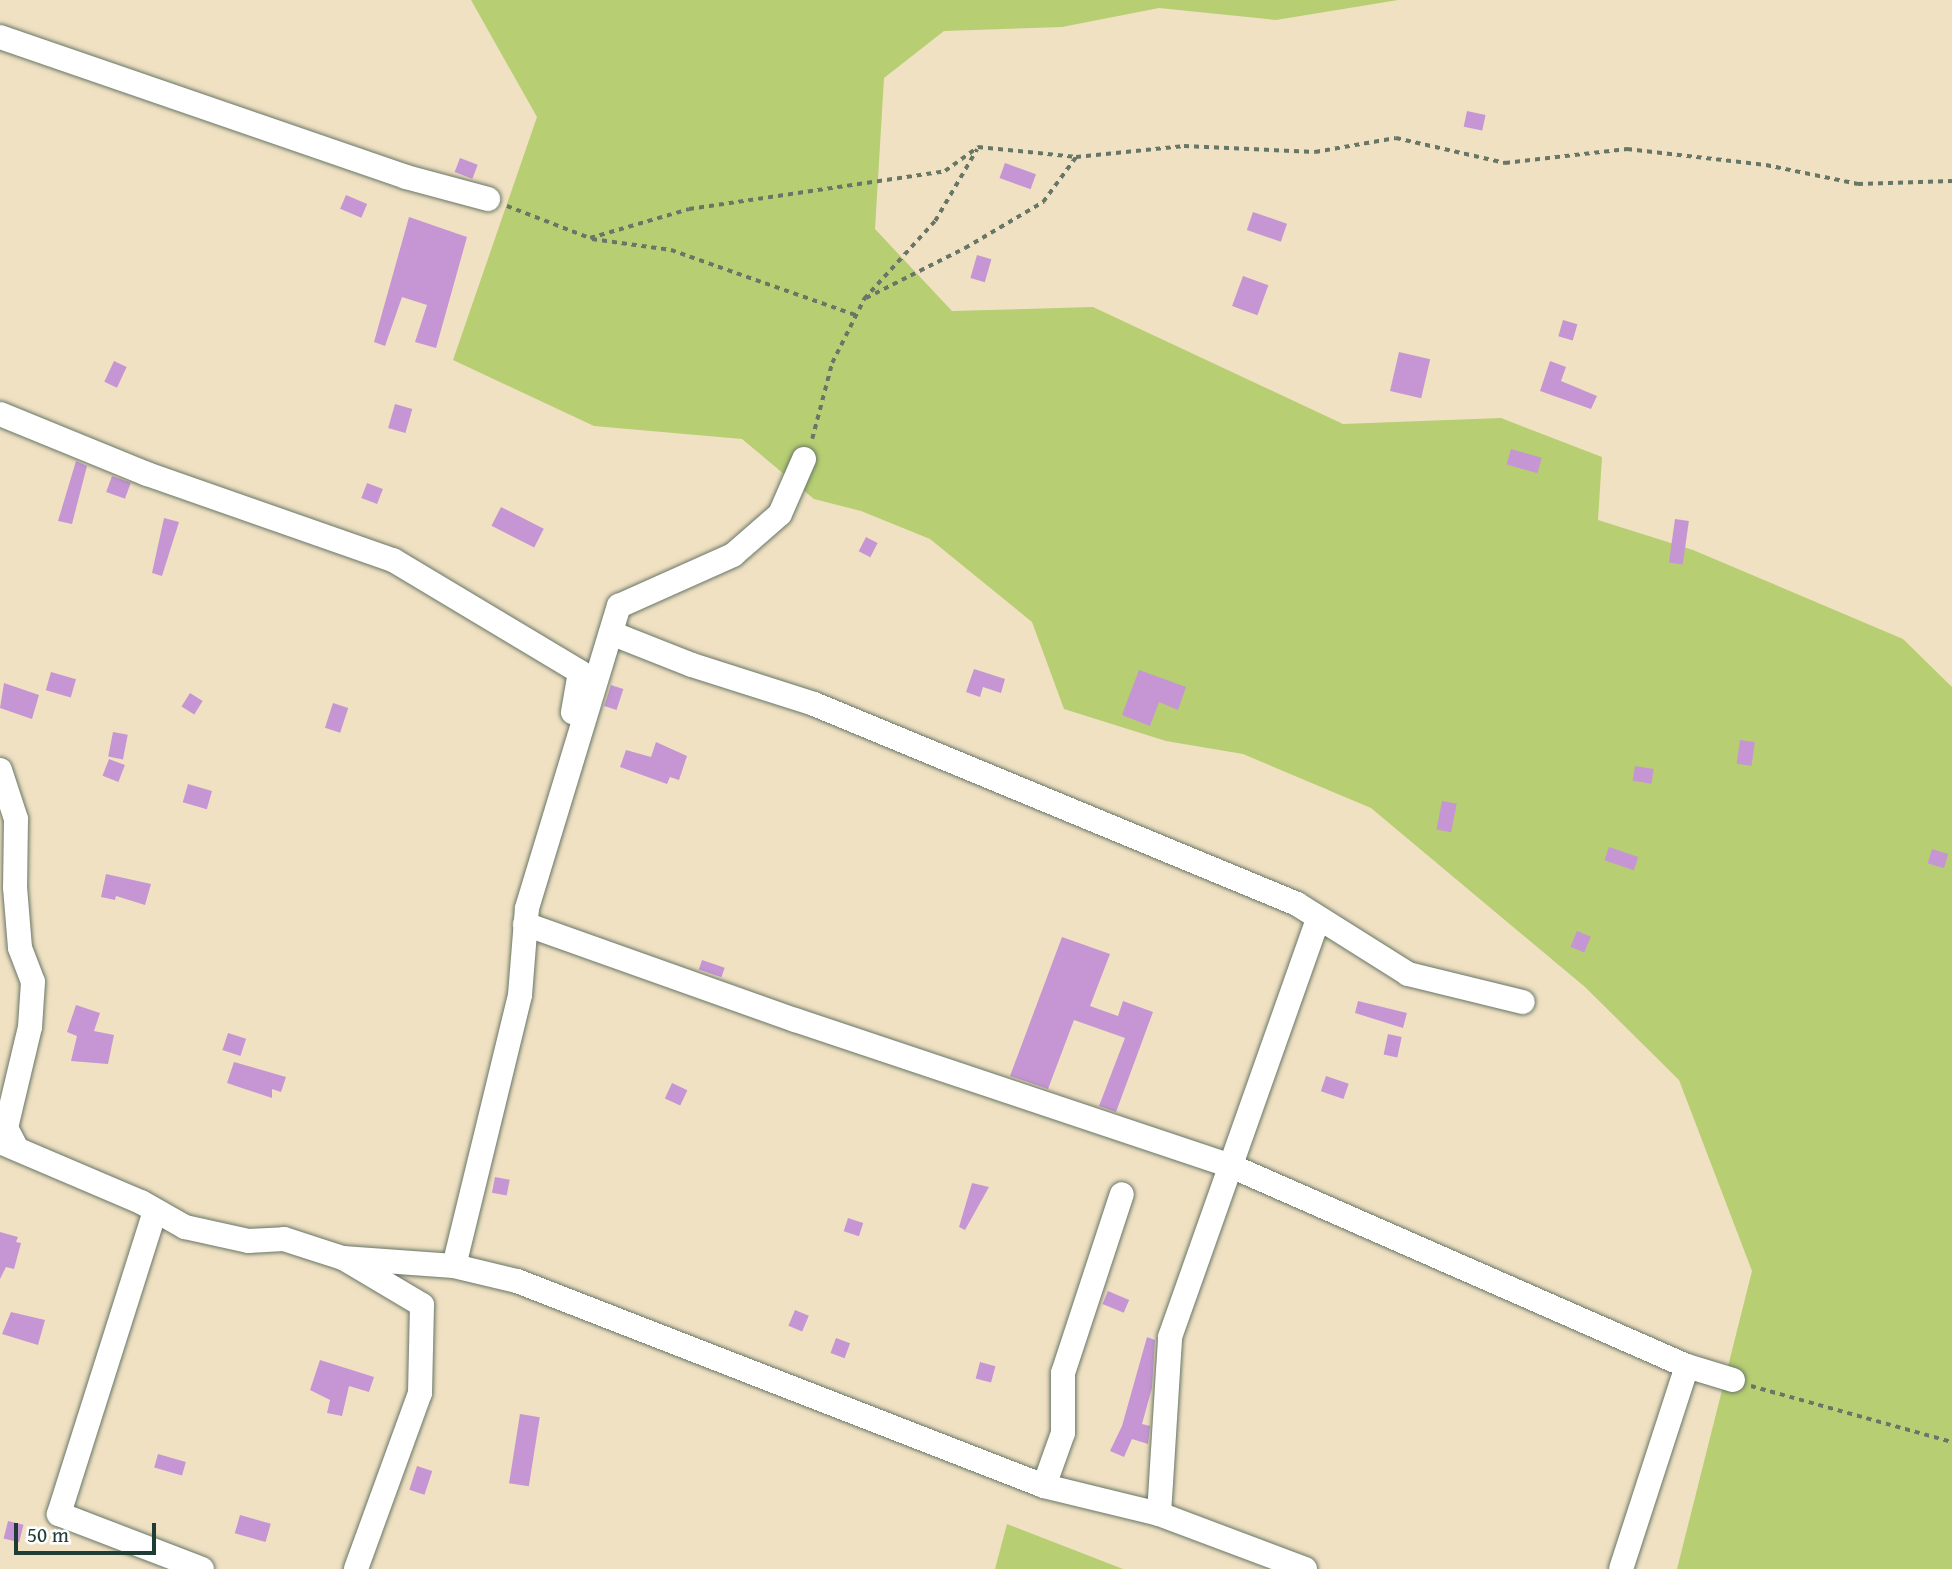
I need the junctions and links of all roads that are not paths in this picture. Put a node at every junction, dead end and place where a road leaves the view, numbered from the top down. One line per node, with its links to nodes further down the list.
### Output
1 (0, 37): 2 (street)
2 (488, 200)
3 (0, 414): 9 (street)
4 (804, 459): 5 (street)
5 (611, 633): 7 (street); 8 (street)
6 (0, 770): 11 (street)
7 (1318, 918): 10 (street); 12 (street)
8 (526, 924): 12 (street); 16 (street)
9 (525, 968)
10 (1523, 1002)
11 (8, 1143): 14 (street)
12 (1231, 1166): 17 (street); 20 (street)
13 (1122, 1194): 19 (street)
14 (155, 1210): 15 (street); 21 (street)
15 (343, 1258): 16 (street); 22 (street)
16 (454, 1266): 19 (street)
17 (1687, 1366): 18 (street); 24 (street)
18 (1733, 1380)
19 (1044, 1486): 20 (street)
20 (1159, 1514): 23 (street)
21 (202, 1569)
22 (356, 1569)
23 (1305, 1569)
24 (1621, 1569)

